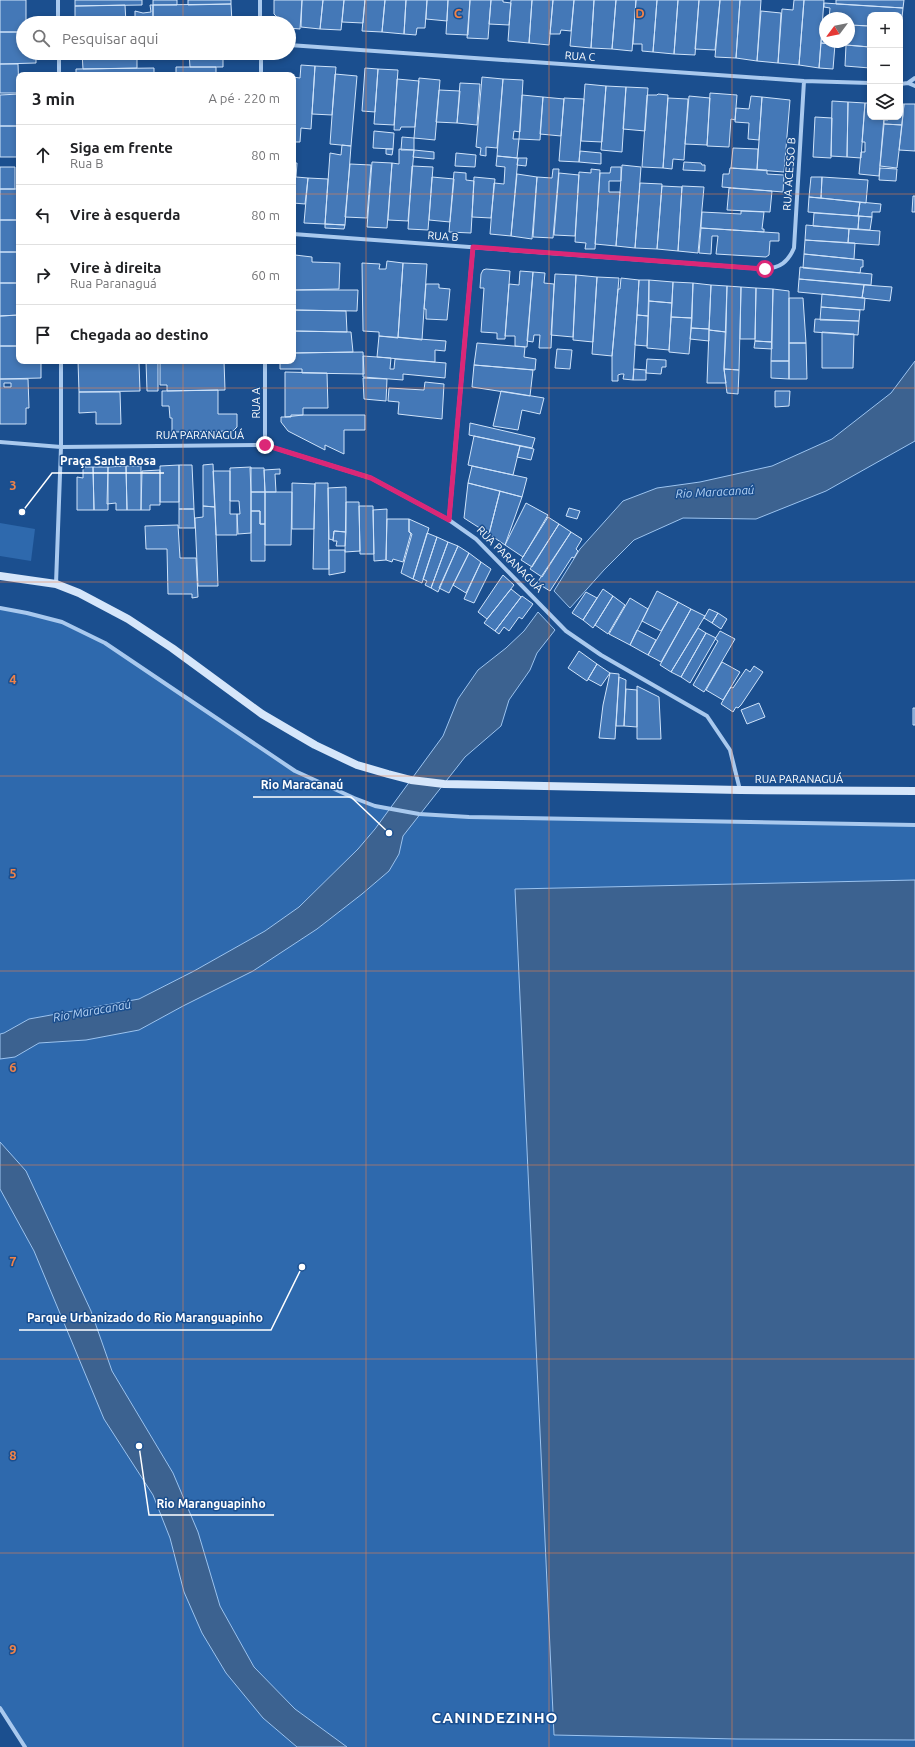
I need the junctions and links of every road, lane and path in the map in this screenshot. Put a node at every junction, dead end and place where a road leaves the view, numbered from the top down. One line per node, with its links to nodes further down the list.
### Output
1 (58, 0): 3 (street)
2 (260, 0): 4 (street)
3 (58, 16)
4 (260, 16)
5 (296, 45): 11 (street, RUA C)
6 (59, 60): 8 (street)
7 (261, 60): 9 (street)
8 (59, 72)
9 (261, 72)
10 (914, 79): 13 (street)
11 (804, 81): 12 (street, RUA C); 18 (street, RUA ACESSO B)
12 (867, 83)
13 (908, 83): 14 (street); 15 (street)
14 (903, 84)
15 (915, 86)
16 (296, 234): 17 (street, RUA B)
17 (473, 247): 18 (street, RUA B); 24 (street)
18 (783, 264)
19 (61, 364): 23 (street)
20 (265, 364): 22 (street, RUA A)
21 (0, 442): 23 (street, RUA PARANAGUÁ)
22 (265, 445): 23 (street, RUA PARANAGUÁ); 24 (street, RUA PARANAGUÁ)
23 (61, 447): 26 (street)
24 (449, 520): 28 (street, RUA PARANAGUÁ)
25 (0, 576): 26 (main road)
26 (56, 584): 28 (main road)
27 (0, 608): 30 (street)
28 (740, 790): 29 (main road, RUA PARANAGUÁ)
29 (915, 791)
30 (915, 825)
31 (0, 1708): 32 (street)
32 (25, 1747)

